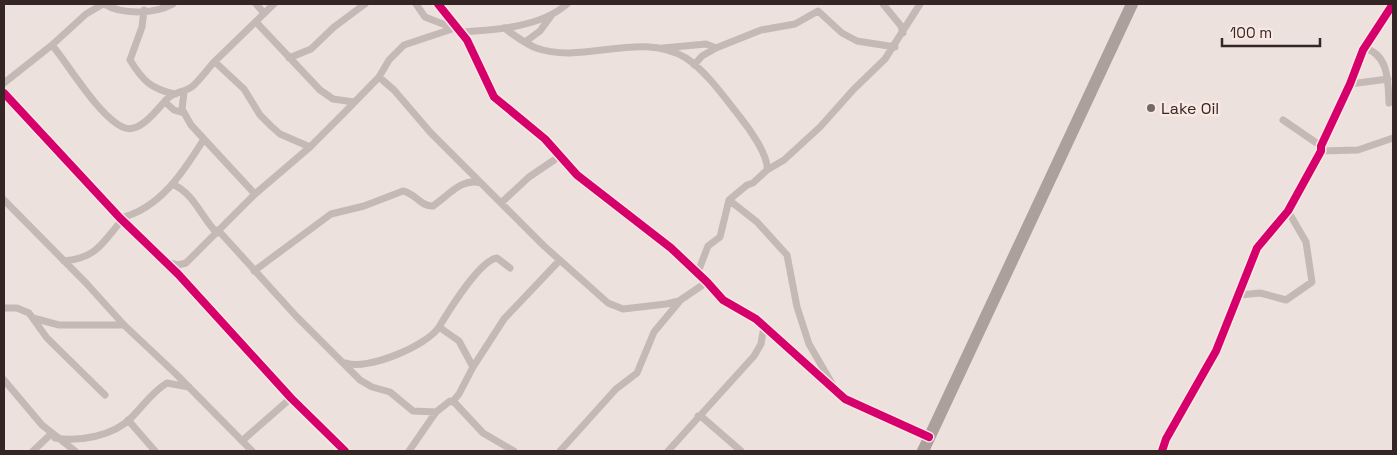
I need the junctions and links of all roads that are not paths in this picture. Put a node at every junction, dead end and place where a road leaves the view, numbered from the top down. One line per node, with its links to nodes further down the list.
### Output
1 (104, 4): 13 (street); 21 (street)
2 (173, 4): 13 (street)
3 (256, 4): 14 (street)
4 (274, 4): 14 (street)
5 (365, 4): 26 (street)
6 (416, 4): 18 (street)
7 (438, 4): 18 (street)
8 (567, 4): 15 (street)
9 (883, 4): 19 (street)
10 (920, 4): 19 (street)
11 (1132, 4): 84 (highway)
12 (1392, 4): 25 (street)
13 (144, 10): 35 (street)
14 (264, 13): 16 (street)
15 (551, 16): 17 (street); 20 (street)
16 (256, 22): 26 (street); 27 (street)
17 (504, 28): 18 (street); 20 (street)
18 (457, 29): 29 (street); 47 (street)
19 (903, 33): 22 (street)
20 (525, 42): 23 (street)
21 (52, 45): 31 (street); 36 (street)
22 (894, 47): 24 (street); 48 (street)
23 (660, 48): 24 (street); 28 (street)
24 (716, 48): 28 (street)
25 (1364, 48): 30 (street); 32 (street)
26 (289, 58): 37 (street)
27 (215, 62): 33 (street); 44 (street)
28 (694, 65): 48 (street)
29 (378, 77): 37 (street); 50 (street)
30 (1388, 79): 32 (street); 38 (street)
31 (4, 83)
32 (1350, 84): 45 (street)
33 (184, 92): 35 (street); 39 (street)
34 (4, 93): 56 (street)
35 (175, 94): 36 (street)
36 (165, 102): 39 (street)
37 (354, 102): 44 (street)
38 (1390, 104)
39 (184, 113): 42 (street)
40 (1283, 120): 45 (street)
41 (1393, 138): 43 (street)
42 (204, 139): 49 (street); 51 (street)
43 (1381, 144): 45 (street); 46 (street)
44 (310, 147): 51 (street)
45 (1321, 148): 55 (street)
46 (1393, 148)
47 (560, 156): 54 (street); 63 (street)
48 (767, 170): 53 (street)
49 (172, 184): 56 (street); 57 (street)
50 (481, 184): 54 (street); 62 (street)
51 (255, 194): 57 (street)
52 (4, 200): 58 (street)
53 (729, 200): 63 (street); 76 (street)
54 (501, 203): 60 (street)
55 (1288, 211): 65 (street); 65 (street)
56 (121, 219): 58 (street); 59 (street)
57 (217, 231): 59 (street); 62 (street)
58 (64, 261): 69 (street)
59 (165, 261): 78 (street)
60 (559, 261): 66 (street); 73 (street)
61 (510, 268): 71 (street)
62 (254, 271): 72 (street)
63 (698, 272): 64 (street)
64 (707, 282): 66 (street); 70 (street)
65 (1240, 295): 97 (street)
66 (679, 301): 93 (street)
67 (4, 308): 68 (street)
68 (32, 317): 69 (street); 77 (street)
69 (124, 325): 75 (street)
70 (764, 326): 76 (street); 81 (street)
71 (439, 327): 72 (street); 73 (street)
72 (344, 363): 80 (street)
73 (473, 367): 79 (street)
74 (4, 380): 83 (street)
75 (189, 388): 82 (street); 85 (street)
76 (835, 390): 84 (street)
77 (105, 395)
78 (291, 398): 85 (street); 90 (street)
79 (453, 401): 80 (street); 92 (street)
80 (436, 412): 91 (street)
81 (698, 416): 94 (street); 95 (street)
82 (128, 420): 83 (street); 88 (street)
83 (53, 436): 86 (street); 87 (street)
84 (929, 438): 96 (highway)
85 (242, 440): 89 (street)
86 (33, 451)
87 (75, 451)
88 (155, 451)
89 (252, 451)
90 (345, 451)
91 (409, 451)
92 (514, 451)
93 (560, 451)
94 (668, 451)
95 (741, 451)
96 (923, 451)
97 (1162, 451)

